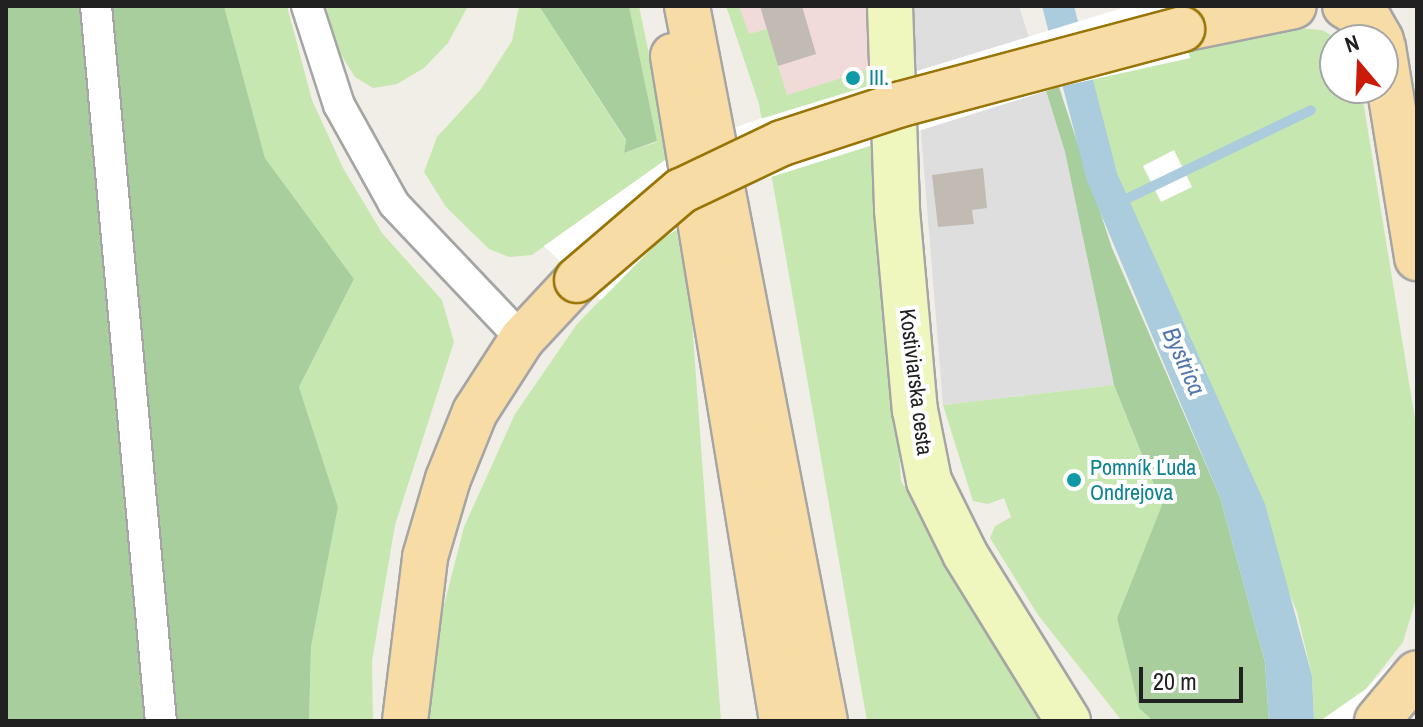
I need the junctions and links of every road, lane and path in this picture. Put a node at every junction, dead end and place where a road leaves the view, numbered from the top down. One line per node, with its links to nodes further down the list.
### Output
1 (96, 6): 13 (street)
2 (307, 6): 11 (street)
3 (668, 6): 15 (main road)
4 (687, 6): 12 (main road)
5 (890, 6): 18 (street, Kostiviarska cesta)
6 (1294, 6): 11 (main road, bridge)
7 (1345, 6): 8 (main road)
8 (1372, 24)
9 (1392, 104): 10 (main road)
10 (1417, 258)
11 (522, 339): 14 (main road)
12 (806, 620): 16 (main road); 17 (main road)
13 (161, 721)
14 (405, 721)
15 (782, 721)
16 (825, 721)
17 (854, 721)
18 (1068, 721)

